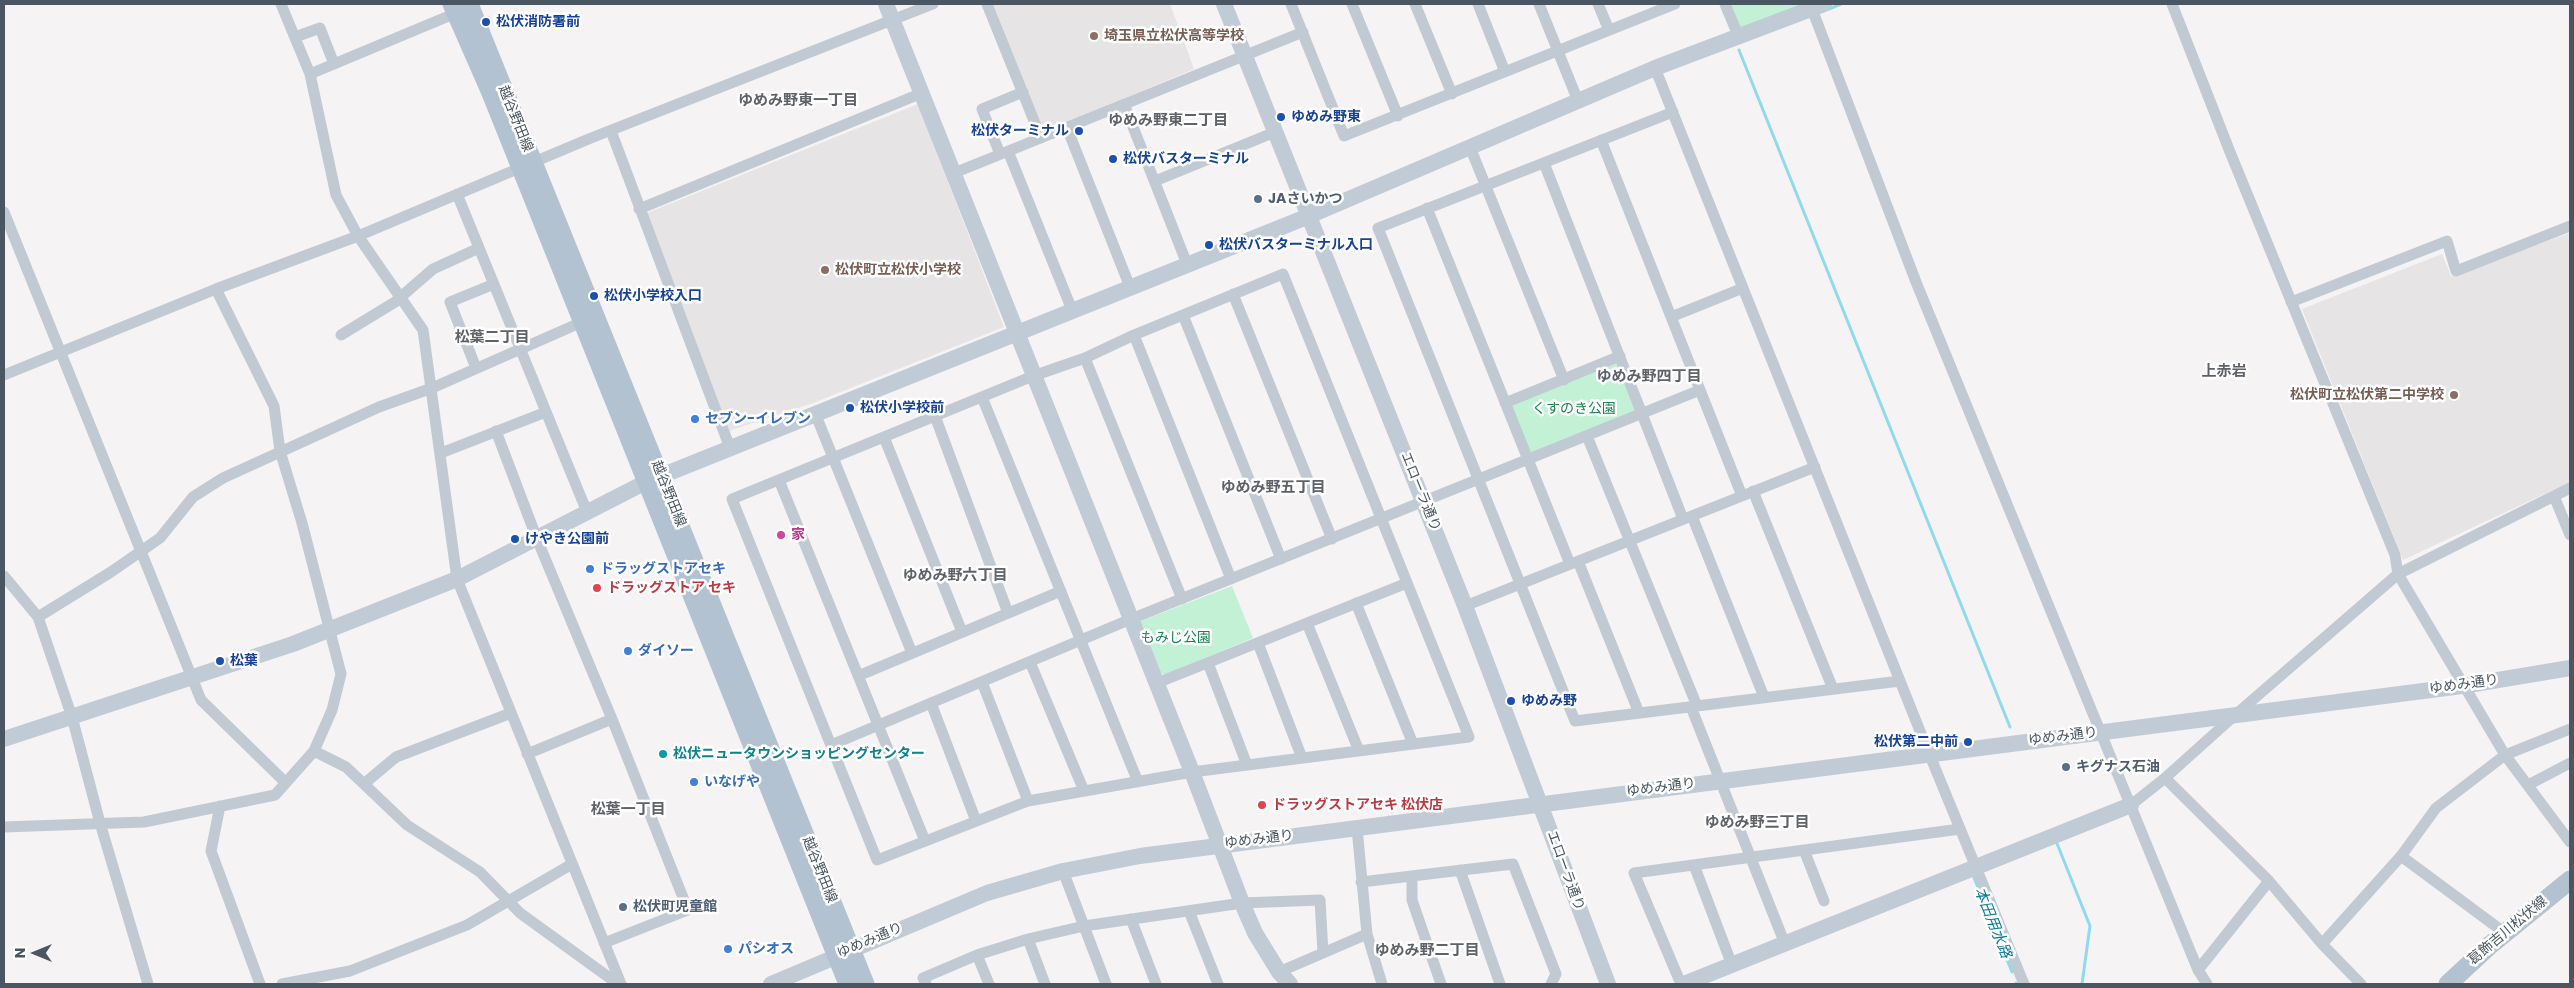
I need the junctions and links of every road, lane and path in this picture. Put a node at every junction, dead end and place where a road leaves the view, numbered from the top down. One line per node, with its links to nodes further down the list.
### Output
1 (281, 4): 22 (street)
2 (886, 4): 18 (street)
3 (933, 4): 18 (street)
4 (987, 4): 29 (street)
5 (1224, 4): 24 (street, エローラ通り)
6 (1291, 4): 20 (street)
7 (1352, 4): 35 (street)
8 (1415, 4): 31 (street)
9 (1478, 4): 27 (street)
10 (1539, 4): 23 (street)
11 (1598, 4): 19 (street)
12 (1675, 4): 15 (street)
13 (1725, 4): 21 (street)
14 (2172, 4): 63 (street)
15 (1660, 6): 19 (street)
16 (459, 7): 25 (street); 44 (main road, 越谷野田線)
17 (1816, 10): 21 (street); 152 (street)
18 (892, 21): 30 (street); 37 (street)
19 (1609, 30): 23 (street)
20 (1303, 32): 24 (street); 35 (street)
21 (1738, 35): 26 (street)
22 (295, 37): 25 (street); 28 (street)
23 (1558, 51): 27 (street); 32 (street)
24 (1245, 56): 33 (street); 38 (street, エローラ通り)
25 (334, 64): 28 (street)
26 (1656, 68): 32 (street); 34 (street)
27 (1505, 72): 31 (street)
28 (310, 74): 54 (street)
29 (1023, 92): 39 (street); 42 (street)
30 (922, 93): 45 (street); 50 (street)
31 (1452, 94): 35 (street)
32 (1578, 101): 41 (street)
33 (1124, 104): 36 (street); 46 (street)
34 (1673, 112): 40 (street); 59 (street)
35 (1398, 116)
36 (1067, 128): 39 (street); 58 (street)
37 (611, 131): 44 (street); 50 (street)
38 (1275, 132): 46 (street); 52 (street, エローラ通り)
39 (1041, 138): 42 (street)
40 (1601, 140): 43 (street); 66 (street)
41 (1470, 147): 47 (street); 52 (street)
42 (1004, 153): 45 (street); 64 (street)
43 (1544, 163): 47 (street); 73 (street)
44 (526, 165): 48 (street); 67 (main road, 越谷野田線); 96 (main road, 越谷野田線)
45 (954, 173): 68 (street)
46 (1155, 181): 56 (street)
47 (1485, 186): 49 (street); 78 (street)
48 (457, 194): 54 (street); 55 (street)
49 (1427, 208): 82 (street); 98 (street)
50 (639, 209): 90 (street)
51 (4, 212): 72 (street)
52 (1309, 216): 56 (street); 102 (street, エローラ通り)
53 (2570, 226): 63 (street)
54 (358, 236): 60 (street); 62 (street)
55 (479, 248): 57 (street); 62 (street)
56 (1188, 264): 58 (street)
57 (494, 284): 71 (street); 75 (street)
58 (1130, 287): 64 (street)
59 (1743, 288): 66 (street); 95 (street)
60 (216, 289): 72 (street); 91 (street)
61 (1233, 294): 65 (street); 105 (street); 108 (street)
62 (401, 296): 69 (street); 79 (street)
63 (2291, 302): 113 (street)
64 (1072, 310): 68 (street)
65 (1183, 315): 70 (street); 111 (street)
66 (1671, 317): 80 (street)
67 (582, 322): 71 (street); 96 (main road, 越谷野田線)
68 (1017, 333): 77 (street); 84 (street)
69 (342, 335)
70 (1134, 335): 74 (street); 116 (street)
71 (520, 349): 75 (street); 83 (street)
72 (61, 352): 76 (street); 110 (street)
73 (1620, 356): 78 (street); 85 (street)
74 (1085, 358): 77 (street); 120 (street)
75 (476, 368): 79 (street)
76 (4, 375)
77 (1033, 376): 81 (street); 125 (street)
78 (1564, 380): 82 (street)
79 (432, 388): 91 (street); 92 (street)
80 (1700, 390): 85 (street); 100 (street)
81 (982, 397): 86 (street); 119 (street)
82 (1505, 403): 94 (street)
83 (546, 412): 87 (street); 103 (street)
84 (815, 412): 90 (street); 93 (street)
85 (1642, 414): 88 (street); 104 (street)
86 (935, 416): 89 (street); 123 (street)
87 (496, 431): 92 (street); 107 (street)
88 (1587, 436): 94 (street); 109 (street)
89 (884, 437): 93 (street); 128 (street)
90 (730, 448): 96 (street)
91 (280, 451): 110 (street); 127 (street)
92 (441, 452): 115 (street)
93 (833, 458): 97 (street); 131 (street)
94 (1528, 460): 98 (street); 112 (street)
95 (1815, 467): 100 (street); 137 (street)
96 (653, 479): 103 (street); 208 (main road, 越谷野田線)
97 (778, 480): 135 (street); 155 (street)
98 (1479, 480): 102 (street); 118 (street)
99 (2570, 488): 101 (street)
100 (1748, 494): 104 (street); 141 (street)
101 (2554, 496): 106 (street); 113 (street)
102 (1424, 502): 105 (street); 122 (street, エローラ通り)
103 (587, 512): 107 (street)
104 (1688, 517): 109 (street); 142 (street)
105 (1381, 519): 108 (street); 117 (street)
106 (2570, 535)
107 (537, 539): 115 (street); 149 (street)
108 (1332, 539): 111 (street)
109 (1631, 540): 112 (street); 144 (street)
110 (141, 552): 124 (street); 136 (street)
111 (1281, 559): 116 (street)
112 (1574, 563): 118 (street); 146 (street)
113 (2398, 574): 140 (street); 147 (street)
114 (4, 576): 124 (street)
115 (457, 579): 127 (street); 145 (street)
116 (1231, 579): 120 (street)
117 (1407, 583): 121 (street); 154 (street)
118 (1521, 584): 122 (street); 146 (street)
119 (1060, 591): 123 (street); 129 (street)
120 (1182, 599): 125 (street)
121 (1356, 603): 126 (street); 154 (street)
122 (1465, 606): 173 (street, エローラ通り)
123 (1008, 613): 128 (street)
124 (38, 617): 148 (street)
125 (1131, 620): 129 (street); 139 (street)
126 (1307, 623): 130 (street); 157 (street)
127 (330, 629): 136 (street); 156 (street)
128 (962, 632): 131 (street)
129 (1081, 640): 132 (street); 167 (street)
130 (1258, 643): 133 (street); 161 (street)
131 (912, 653): 135 (street)
132 (1030, 662): 138 (street); 171 (street)
133 (1208, 663): 139 (street); 163 (street)
134 (2570, 668): 140 (street, ゆめみ通り)
135 (858, 676): 150 (street)
136 (192, 679): 148 (street); 168 (street)
137 (1900, 681): 141 (street); 159 (street)
138 (982, 682): 143 (street); 172 (street)
139 (1157, 684): 164 (street)
140 (2462, 686): 147 (street, ゆめみ通り); 160 (street)
141 (1833, 689): 142 (street)
142 (1764, 698): 144 (street)
143 (931, 703): 150 (street); 176 (street)
144 (1694, 706): 146 (street); 166 (street)
145 (511, 713): 158 (street); 169 (street)
146 (1639, 713)
147 (2234, 716): 152 (street, ゆめみ通り); 165 (street)
148 (72, 717): 153 (street); 177 (street)
149 (612, 719): 158 (street); 205 (street)
150 (878, 726): 155 (street); 181 (street)
151 (2570, 729): 160 (street)
152 (2102, 732): 159 (street, ゆめみ通り); 174 (street)
153 (4, 739)
154 (1413, 744): 157 (street)
155 (831, 745): 181 (street)
156 (314, 751): 168 (street); 169 (street)
157 (1359, 751): 161 (street)
158 (528, 754): 187 (street)
159 (1929, 754): 166 (street, ゆめみ通り); 180 (street)
160 (2505, 755): 170 (street); 185 (street)
161 (1302, 758): 163 (street)
162 (2570, 763): 170 (street)
163 (1247, 765): 164 (street)
164 (1192, 772): 167 (street); 183 (street)
165 (2165, 778): 174 (street); 194 (street)
166 (1719, 781): 173 (street, ゆめみ通り); 186 (street)
167 (1138, 782): 171 (street)
168 (286, 783): 175 (street)
169 (365, 783): 196 (street)
170 (2528, 785): 182 (street)
171 (1084, 791): 172 (street)
172 (1028, 801): 176 (street)
173 (1540, 803): 179 (street, ゆめみ通り); 232 (street, エローラ通り)
174 (2131, 805): 189 (street); 212 (street)
175 (220, 806): 177 (street); 215 (street)
176 (976, 821): 181 (street)
177 (100, 823): 178 (street); 214 (street)
178 (4, 827)
179 (1357, 828): 183 (street, ゆめみ通り); 195 (street)
180 (1960, 828): 184 (street); 189 (street)
181 (925, 841)
182 (2570, 842)
183 (1221, 845): 191 (street, ゆめみ通り); 198 (street)
184 (1804, 850): 186 (street); 197 (street)
185 (2401, 856): 202 (street); 207 (street)
186 (1750, 857): 188 (street); 206 (street)
187 (572, 864): 196 (street); 205 (street)
188 (1694, 865): 211 (street); 233 (street)
189 (1976, 868): 206 (street); 234 (street)
190 (1460, 870): 192 (street); 230 (street); 231 (street)
191 (1064, 871): 201 (street); 208 (street, ゆめみ通り)
192 (1412, 876): 195 (street); 229 (street)
193 (2570, 880): 202 (main road, 葛飾吉川松伏線)
194 (2269, 881): 207 (street); 212 (street)
195 (1361, 882): 203 (street)
196 (509, 901): 216 (street); 217 (street)
197 (1824, 901)
198 (1242, 903): 199 (street); 209 (street); 213 (street)
199 (1189, 911): 200 (street); 226 (street)
200 (1131, 919): 201 (street); 225 (street)
201 (1084, 926): 204 (street); 224 (street)
202 (2505, 933): 237 (main road, 葛飾吉川松伏線)
203 (1367, 934): 209 (street); 228 (street)
204 (1028, 939): 210 (street); 223 (street)
205 (604, 943): 217 (street)
206 (1785, 944): 211 (street)
207 (2322, 944): 236 (street)
208 (844, 952): 218 (street, ゆめみ通り); 219 (main road, 越谷野田線); 220 (main road, 越谷野田線)
209 (1323, 952): 213 (street)
210 (977, 955): 221 (street); 222 (street)
211 (1732, 965): 233 (street)
212 (2198, 970): 235 (street)
213 (1279, 972): 227 (street)
214 (148, 984)
215 (260, 984)
216 (282, 984)
217 (619, 984)
218 (772, 984)
219 (848, 984)
220 (865, 984)
221 (926, 984)
222 (989, 984)
223 (1045, 984)
224 (1106, 984)
225 (1156, 984)
226 (1218, 984)
227 (1290, 984)
228 (1382, 984)
229 (1441, 984)
230 (1500, 984)
231 (1551, 984)
232 (1608, 984)
233 (1683, 984)
234 (2024, 984)
235 (2207, 984)
236 (2361, 984)
237 (2448, 984)

